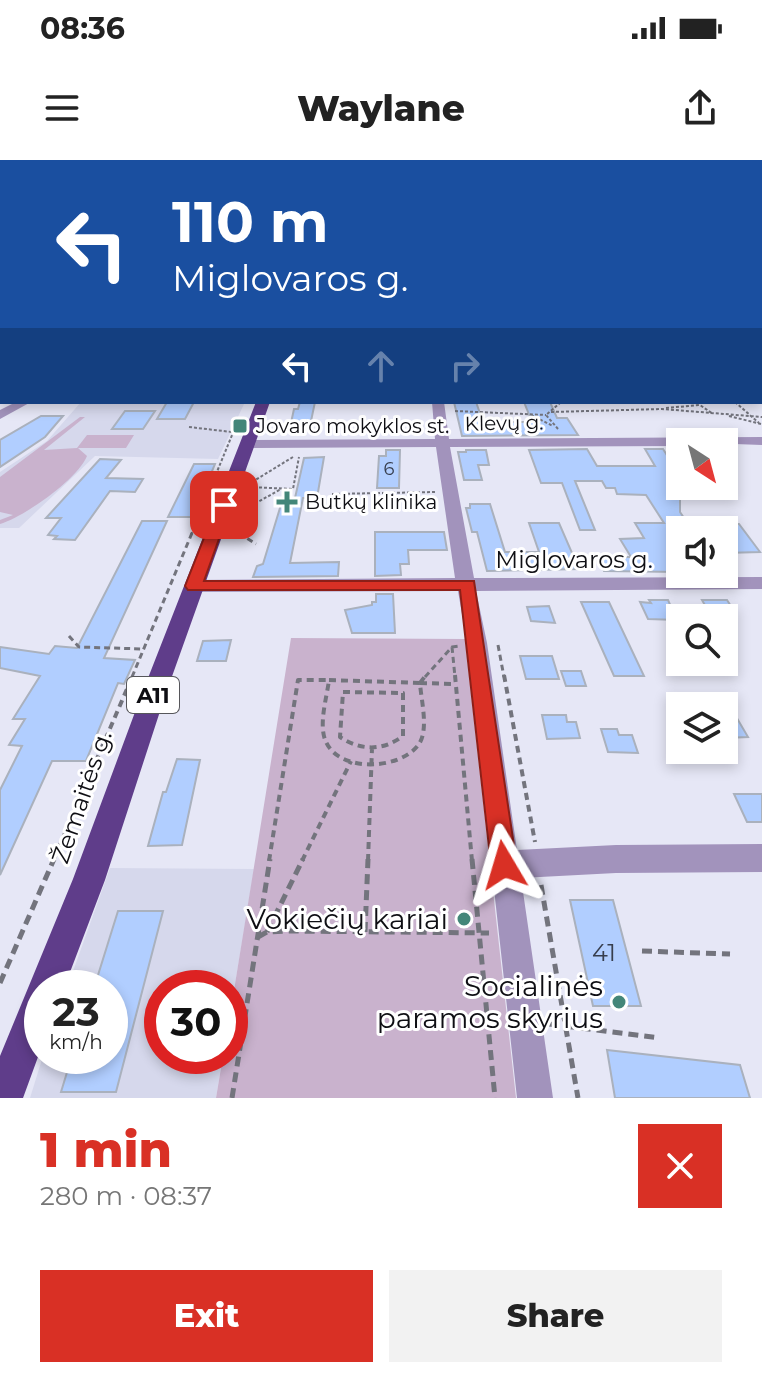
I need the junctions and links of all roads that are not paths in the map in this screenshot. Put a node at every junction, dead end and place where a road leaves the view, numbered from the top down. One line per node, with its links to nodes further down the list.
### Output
1 (21, 404): 4 (street)
2 (439, 406): 7 (street)
3 (253, 407): 5 (highway, Žemaitės g. / A11)
4 (0, 415)
5 (240, 438): 7 (street, Klevų g.); 10 (highway, Žemaitės g. / A11)
6 (762, 441): 7 (street, Klevų g.)
7 (442, 444): 9 (street)
8 (762, 583): 9 (street, Miglovaros g.)
9 (468, 585): 10 (street, Miglovaros g.); 12 (street)
10 (194, 586): 13 (highway, Žemaitės g. / A11)
11 (762, 858): 12 (street)
12 (504, 865): 16 (street)
13 (53, 970)
14 (24, 1044): 15 (highway)
15 (3, 1098)
16 (535, 1098)

